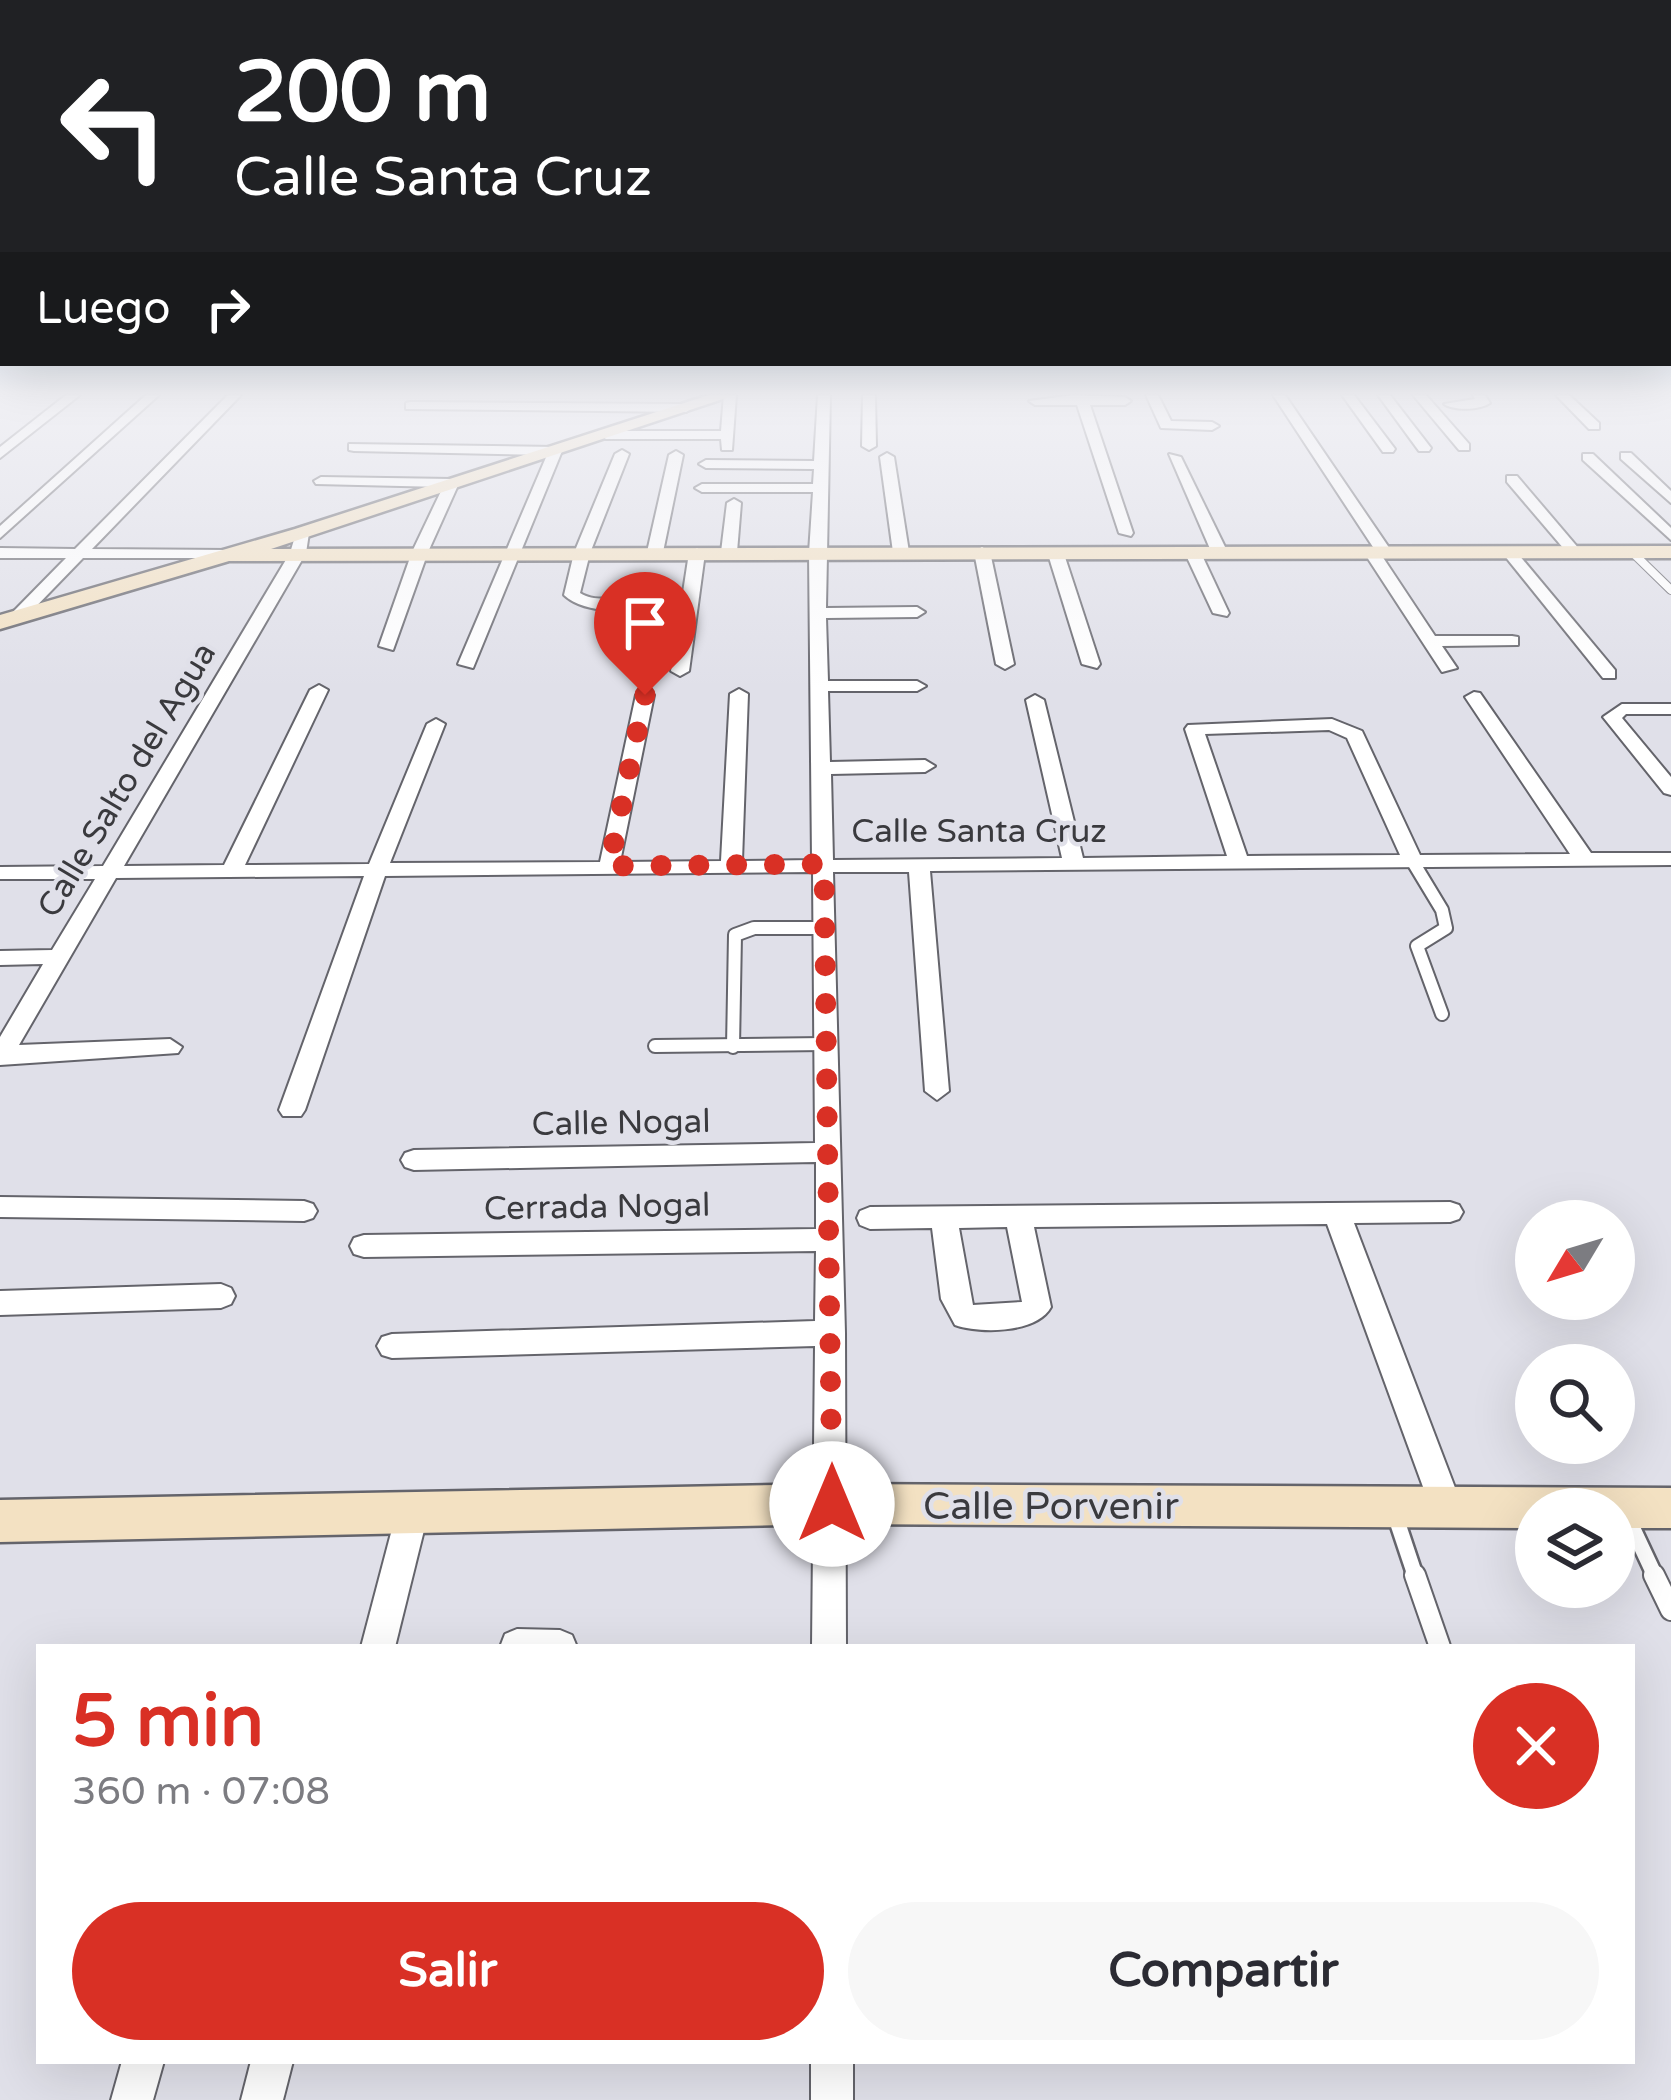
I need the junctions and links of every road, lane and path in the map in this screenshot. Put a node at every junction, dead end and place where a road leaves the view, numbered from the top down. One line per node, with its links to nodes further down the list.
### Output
1 (45, 493): 17 (street)
2 (140, 493): 38 (street)
3 (427, 493): 19 (street)
4 (447, 493): 33 (street)
5 (537, 493): 23 (street)
6 (606, 493): 34 (street)
7 (668, 493): 24 (street)
8 (817, 493): 36 (street)
9 (892, 493): 26 (street)
10 (1113, 493): 16 (street)
11 (1191, 493): 20 (street)
12 (1340, 493): 28 (street)
13 (1525, 493): 37 (street)
14 (1626, 493): 18 (street)
15 (734, 503): 25 (street)
16 (1126, 532)
17 (0, 534)
18 (1671, 536)
19 (300, 543): 33 (street); 39 (street); 81 (street, Calle Salto del Agua)
20 (1219, 550): 22 (street); 28 (street)
21 (1055, 551): 22 (street); 27 (street); 51 (street)
22 (1192, 551): 44 (street)
23 (511, 552): 33 (street); 34 (street); 49 (street)
24 (655, 552): 34 (street); 35 (street)
25 (729, 552): 35 (street); 36 (street)
26 (901, 552): 27 (street); 36 (street)
27 (982, 552): 50 (street)
28 (1377, 552): 29 (street); 46 (street)
29 (1510, 552): 37 (street); 54 (street)
30 (1632, 552): 31 (street); 37 (street); 40 (lane)
31 (1671, 552)
32 (0, 553): 38 (street)
33 (420, 553): 48 (street)
34 (581, 553): 41 (street)
35 (697, 553): 53 (street)
36 (817, 553): 43 (street)
37 (1575, 553)
38 (80, 555): 39 (street); 45 (street)
39 (230, 555): 45 (street)
40 (1671, 590)
41 (632, 603)
42 (917, 612): 43 (street)
43 (820, 613): 55 (street)
44 (1221, 613)
45 (8, 620)
46 (1430, 641): 47 (street); 52 (street)
47 (1512, 641)
48 (387, 646)
49 (467, 664)
50 (1005, 664)
51 (1091, 664)
52 (1448, 668)
53 (680, 671)
54 (1610, 674)
55 (822, 686): 56 (street); 67 (street)
56 (917, 686)
57 (319, 690): 79 (street)
58 (739, 694): 75 (street)
59 (645, 695): 77 (street)
60 (1474, 697): 69 (street)
61 (1034, 700): 74 (street)
62 (1671, 709): 64 (street)
63 (436, 724): 78 (street)
64 (1649, 760): 65 (street); 68 (street)
65 (1671, 760)
66 (925, 766): 67 (street)
67 (824, 768): 73 (street)
68 (1670, 788)
69 (1584, 859): 70 (street, Calle Santa Cruz); 72 (street, Calle Santa Cruz)
70 (1671, 859)
71 (1239, 862): 72 (street, Calle Santa Cruz); 72 (street); 74 (street, Calle Santa Cruz)
72 (1413, 862): 85 (lane)
73 (824, 864): 75 (street, Calle Santa Cruz); 76 (street, Calle Santa Cruz); 82 (street)
74 (1074, 864): 76 (street, Calle Santa Cruz)
75 (731, 865): 77 (street, Calle Santa Cruz)
76 (919, 865): 91 (street)
77 (609, 866): 78 (street, Calle Santa Cruz)
78 (377, 869): 79 (street, Calle Santa Cruz); 92 (street)
79 (232, 870): 81 (street, Calle Santa Cruz)
80 (0, 872): 81 (street, Calle Santa Cruz)
81 (108, 872): 83 (street, Calle Salto del Agua)
82 (822, 928): 86 (street); 89 (lane)
83 (55, 957): 84 (street); 90 (street, Calle Salto del Agua)
84 (0, 958)
85 (1442, 1014)
86 (825, 1044): 89 (lane); 93 (street)
87 (655, 1046): 89 (lane)
88 (170, 1047): 90 (street)
89 (733, 1047)
90 (1, 1055)
91 (938, 1091)
92 (292, 1110)
93 (828, 1152): 94 (street, Calle Nogal); 102 (street)
94 (414, 1160)
95 (0, 1208): 96 (street)
96 (304, 1210)
97 (1450, 1212): 98 (street)
98 (1337, 1214): 100 (street); 109 (street)
99 (870, 1218): 101 (street)
100 (1019, 1220): 101 (street); 101 (street)
101 (945, 1221)
102 (830, 1240): 103 (street, Cerrada Nogal); 106 (street)
103 (364, 1246)
104 (221, 1296): 105 (street)
105 (0, 1303)
106 (831, 1333): 107 (street); 108 (street)
107 (392, 1346)
108 (832, 1504): 111 (street, Calle Porvenir); 114 (street, Calle Porvenir); 119 (street)
109 (1446, 1506): 110 (street, Calle Porvenir); 111 (street, Calle Porvenir)
110 (1515, 1507)
111 (1393, 1508): 120 (lane)
112 (1635, 1508): 113 (street, Calle Porvenir)
113 (1671, 1508)
114 (412, 1514): 115 (street, Calle Porvenir); 118 (street)
115 (0, 1521)
116 (1635, 1534): 117 (lane)
117 (1671, 1610)
118 (379, 1644)
119 (829, 1644)
120 (1439, 1644)
121 (142, 2064): 124 (street)
122 (271, 2064): 125 (street)
123 (832, 2064): 126 (street)
124 (132, 2100)
125 (262, 2100)
126 (832, 2100)

